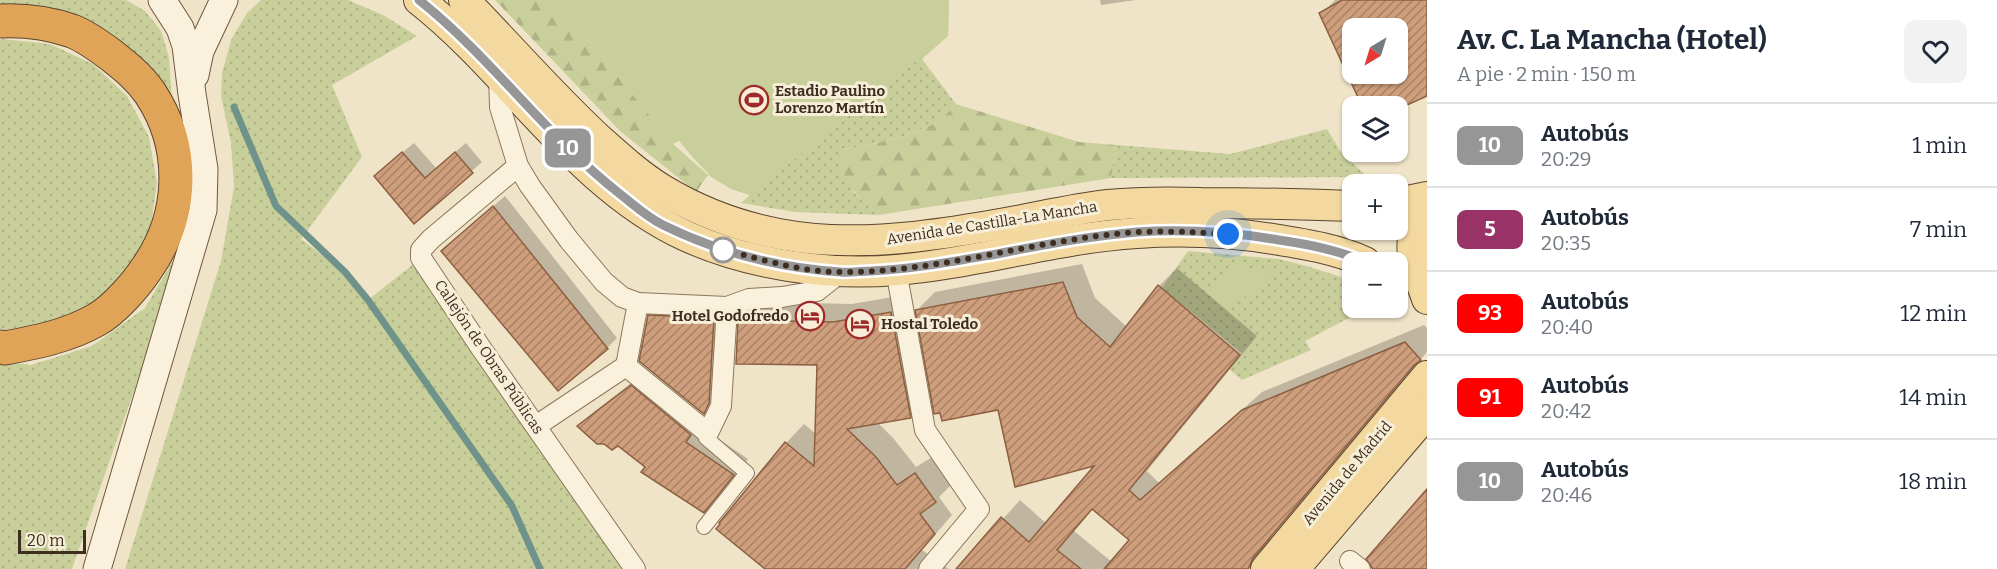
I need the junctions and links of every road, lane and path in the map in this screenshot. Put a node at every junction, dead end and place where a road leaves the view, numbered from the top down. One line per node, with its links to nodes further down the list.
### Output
1 (162, 0): 7 (main road)
2 (224, 0): 7 (main road)
3 (419, 0): 6 (main road, Avenida de Castilla-La Mancha)
4 (464, 0): 11 (main road, Avenida de Castilla-La Mancha)
5 (0, 21): 20 (highway)
6 (499, 75): 8 (street); 15 (main road, Avenida de Castilla-La Mancha)
7 (192, 94): 27 (main road)
8 (518, 166): 18 (street); 24 (street, Callejón de Obras Públicas)
9 (1427, 197): 10 (main road)
10 (1408, 201)
11 (1342, 206)
12 (1427, 206): 17 (main road)
13 (1342, 255): 14 (main road, Avenida de Castilla-La Mancha)
14 (896, 270): 15 (main road, Avenida de Castilla-La Mancha); 29 (street)
15 (841, 272): 19 (street)
16 (1408, 284): 17 (main road)
17 (1426, 295)
18 (638, 303): 19 (street); 21 (street)
19 (727, 307): 25 (street)
20 (0, 347)
21 (626, 366): 24 (street); 25 (street)
22 (1427, 376): 30 (main road, Avenida de Madrid)
23 (1427, 413): 31 (main road, Avenida de Madrid)
24 (536, 426): 28 (street, Callejón de Obras Públicas)
25 (708, 433): 26 (street)
26 (704, 527)
27 (97, 569)
28 (635, 569)
29 (929, 569)
30 (1266, 569)
31 (1294, 569)

